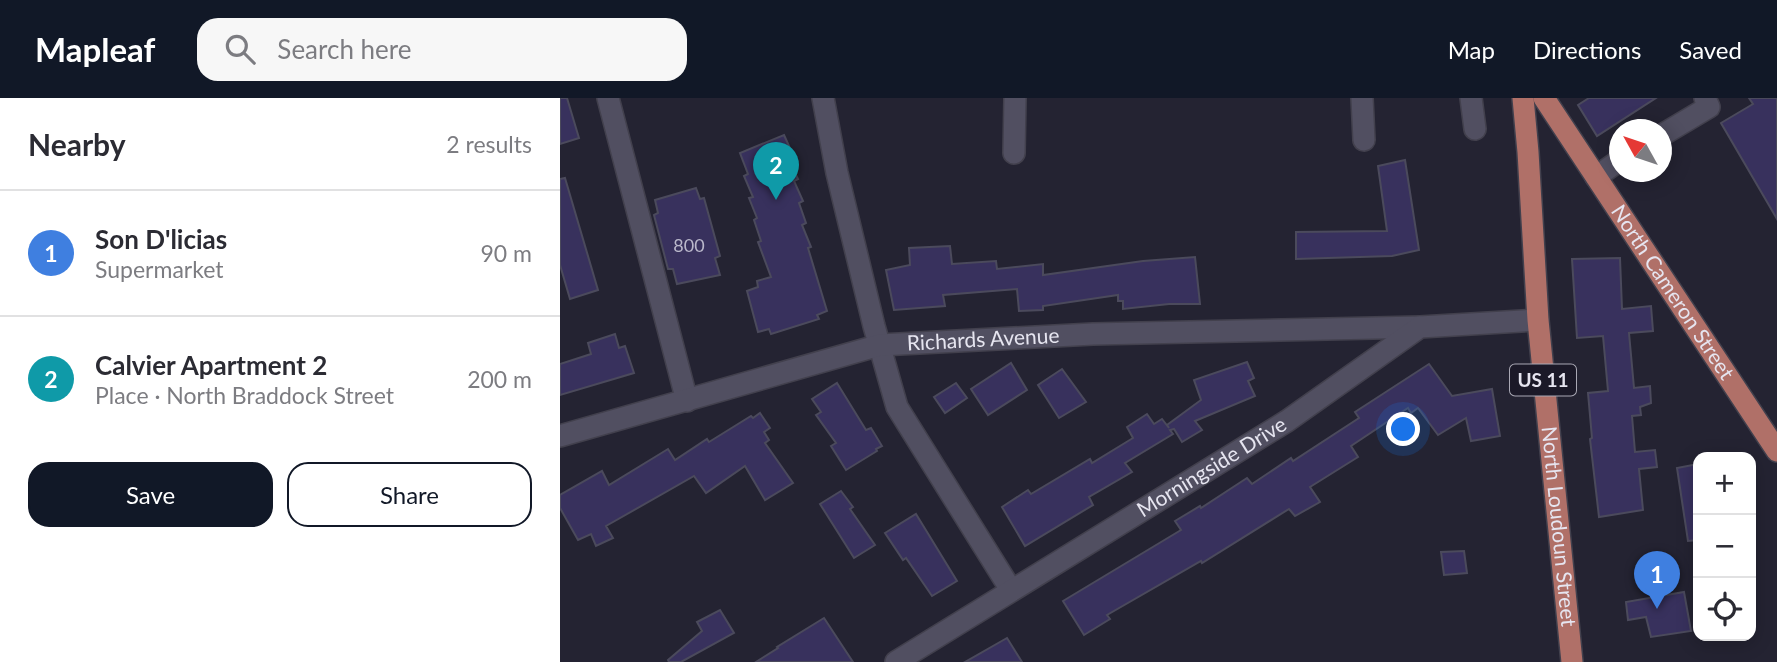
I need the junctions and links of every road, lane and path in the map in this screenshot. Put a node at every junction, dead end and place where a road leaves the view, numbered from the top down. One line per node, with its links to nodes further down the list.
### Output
1 (608, 98): 20 (street)
2 (823, 98): 19 (street)
3 (1015, 98): 14 (street)
4 (1362, 98): 13 (street)
5 (1471, 98): 11 (street)
6 (1522, 98): 10 (main road, North Loudoun Street / US 11)
7 (1544, 98): 9 (main road, North Cameron Street)
8 (1706, 98): 12 (street)
9 (1558, 117): 10 (main road); 16 (main road, North Cameron Street)
10 (1526, 121): 17 (main road, North Loudoun Street / US 11)
11 (1475, 128)
12 (1672, 129)
13 (1364, 140)
14 (1014, 153)
15 (1609, 167): 16 (street)
16 (1596, 177): 22 (main road, North Cameron Street)
17 (1538, 320): 18 (street); 25 (main road, North Loudoun Street / US 11)
18 (1420, 327): 19 (street, Richards Avenue); 23 (street, Morningside Drive)
19 (880, 345): 20 (street, Richards Avenue); 23 (street)
20 (687, 401): 21 (street, Richards Avenue)
21 (560, 436)
22 (1777, 451)
23 (1011, 590): 24 (street, Morningside Drive)
24 (896, 662)
25 (1572, 662)

